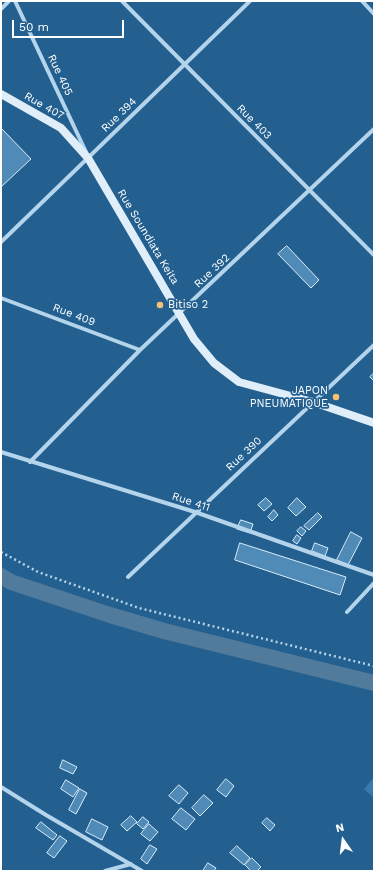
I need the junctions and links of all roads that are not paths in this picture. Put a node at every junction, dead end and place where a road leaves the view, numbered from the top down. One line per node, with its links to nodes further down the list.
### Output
1 (9, 1): 6 (street)
2 (15, 1): 11 (street, Rue 405)
3 (122, 1): 8 (street, Rue 403)
4 (250, 1): 8 (street, Rue 394)
5 (362, 1): 7 (street)
6 (1, 9)
7 (374, 14)
8 (185, 64): 11 (street, Rue 394); 12 (street, Rue 403)
9 (1, 94): 11 (main road, Rue 407)
10 (374, 129): 12 (street, Rue 392)
11 (88, 158): 13 (street, Rue 394); 16 (main road, Rue Soundiata Keita)
12 (310, 191): 14 (street, Rue 403); 16 (street, Rue 392)
13 (1, 242)
14 (374, 255)
15 (1, 298): 18 (street, Rue 409)
16 (180, 313): 18 (street, Rue 392); 19 (main road, Rue Soundiata Keita)
17 (374, 345): 19 (street, Rue 390)
18 (140, 350): 22 (street, Rue 392)
19 (313, 402): 20 (main road, Rue Soundiata Keita); 23 (street, Rue 390)
20 (374, 423)
21 (1, 452): 22 (street, Rue 411)
22 (30, 462): 23 (street, Rue 411)
23 (195, 512): 24 (street, Rue 411); 25 (street, Rue 390)
24 (374, 575)
25 (128, 578)
26 (374, 583): 27 (street)
27 (347, 612)
28 (1, 786): 29 (street)
29 (131, 864): 30 (street); 31 (street)
30 (106, 871)
31 (142, 871)

